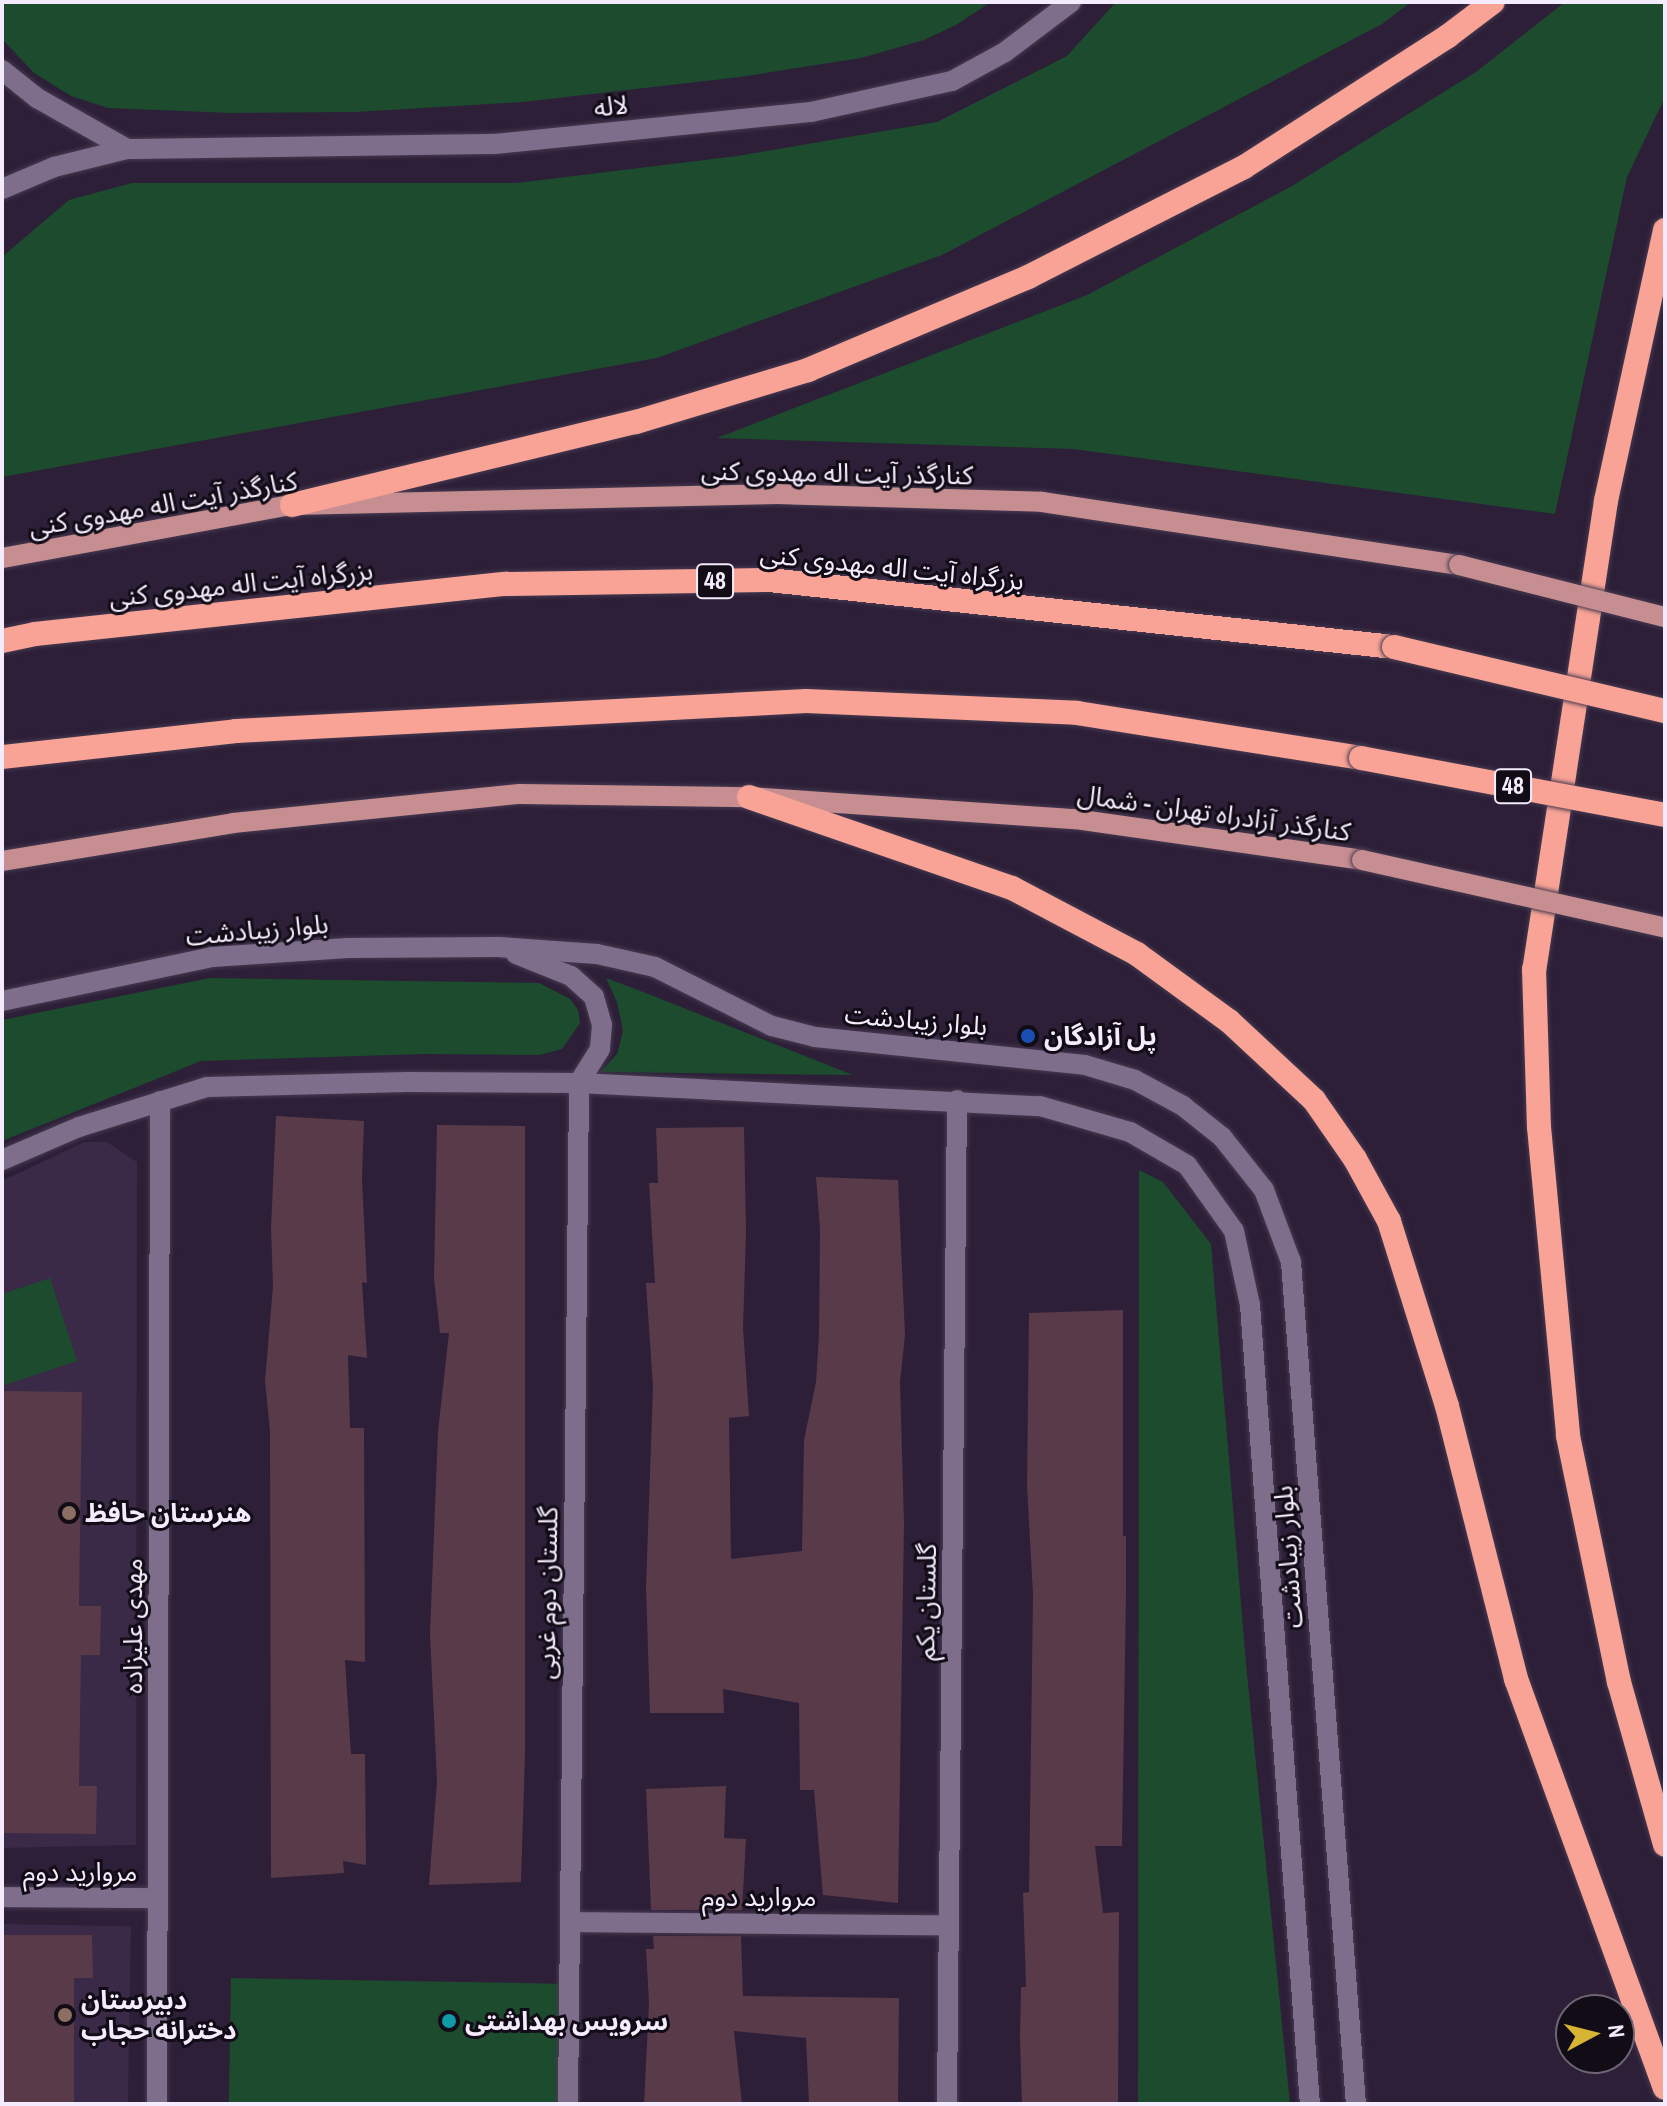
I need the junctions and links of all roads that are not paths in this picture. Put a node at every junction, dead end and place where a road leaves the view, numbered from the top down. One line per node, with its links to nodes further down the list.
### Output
1 (1071, 2): 4 (street, لاله)
2 (1493, 2): 7 (highway)
3 (2, 70): 4 (street)
4 (127, 149): 5 (street, لاله)
5 (2, 189)
6 (1665, 230): 23 (highway)
7 (292, 505): 8 (main road, کنارگذر آیت اله مهدوی کنی); 9 (main road, کنارگذر آیت اله مهدوی کنی, bridge)
8 (2, 558)
9 (1665, 617)
10 (2, 641): 11 (highway, بزرگراه آیت اله مهدوی کنی / 48, bridge)
11 (1665, 711)
12 (2, 757): 14 (highway, 48, bridge)
13 (749, 797): 15 (main road); 16 (main road, کنارگذر آزادراه تهران - شمال, bridge); 28 (highway)
14 (1665, 815)
15 (2, 861)
16 (1665, 928)
17 (498, 947): 18 (street, بلوار زیبادشت); 19 (street); 33 (street, بلوار زیبادشت)
18 (2, 1001)
19 (579, 1083): 20 (street, بلوار زیبادشت); 21 (street, بلوار زیبادشت); 26 (street, گلستان دوم غربی)
20 (957, 1100): 27 (street, گلستان یکم); 32 (street, بلوار زیبادشت)
21 (160, 1101): 22 (street, بلوار زیبادشت); 25 (street, مهدی علیزاده)
22 (2, 1160)
23 (1665, 1845)
24 (2, 1897): 25 (street, مروارید دوم)
25 (158, 1898): 29 (street, مهدی علیزاده)
26 (570, 1922): 27 (street, مروارید دوم); 30 (street, گلستان دوم غربی)
27 (948, 1925): 31 (street, گلستان یکم)
28 (1665, 2088)
29 (157, 2104)
30 (568, 2104)
31 (947, 2104)
32 (1310, 2104)
33 (1356, 2104)

